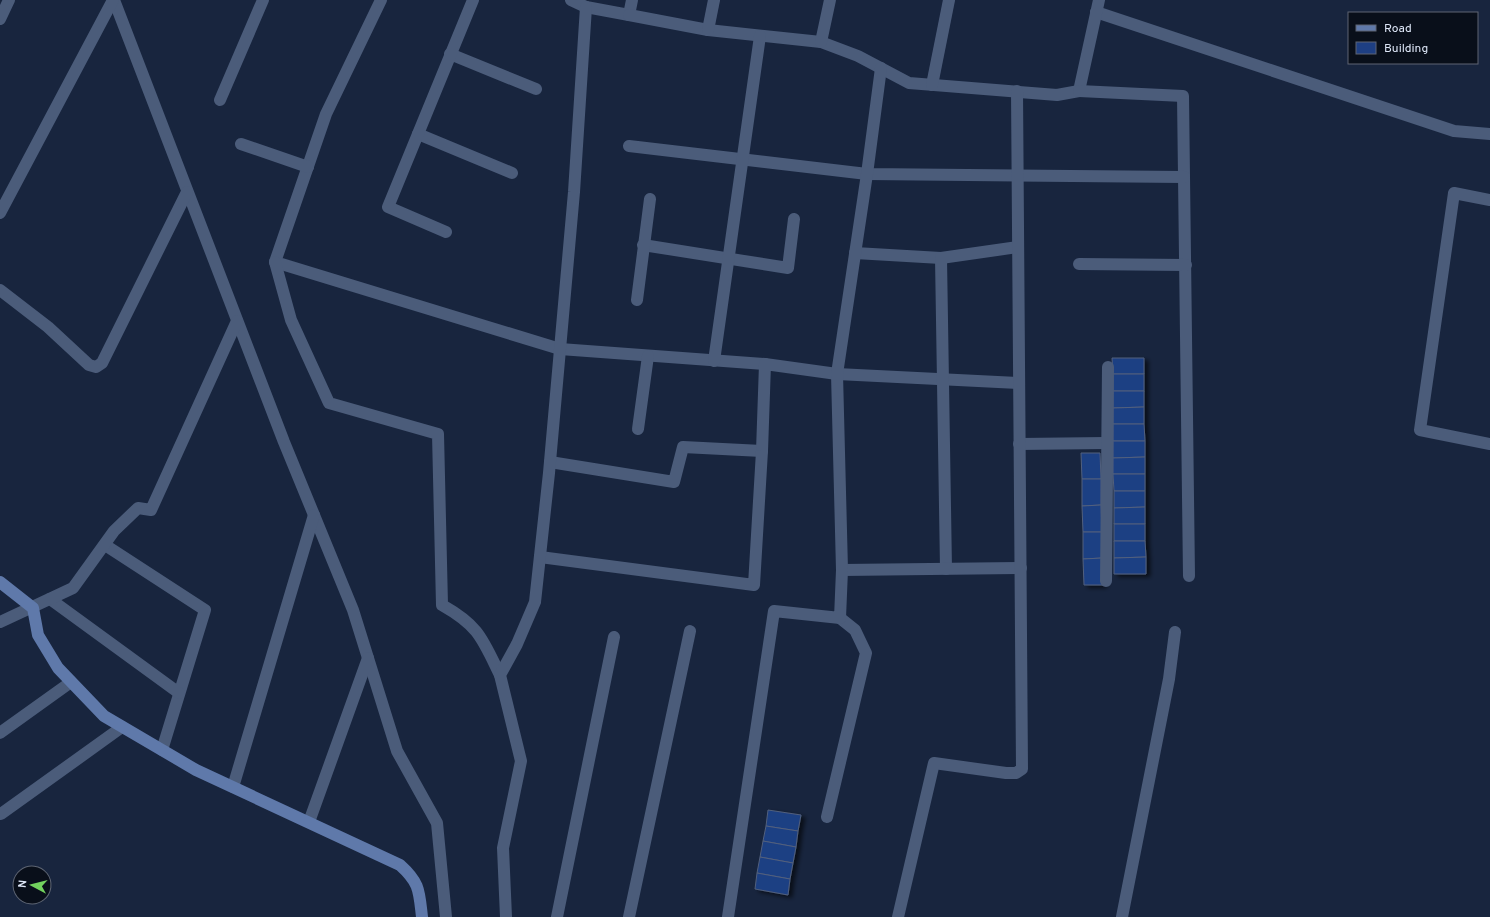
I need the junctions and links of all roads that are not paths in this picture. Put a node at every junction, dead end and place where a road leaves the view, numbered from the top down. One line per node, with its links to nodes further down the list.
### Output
1 (9, 0): 15 (street)
2 (114, 0): 36 (street); 39 (street)
3 (263, 0): 25 (street)
4 (381, 0): 31 (street)
5 (473, 0): 19 (street)
6 (571, 0): 12 (street)
7 (632, 0): 14 (street)
8 (714, 0): 16 (street)
9 (830, 0): 18 (street)
10 (949, 0): 21 (street)
11 (1099, 0): 13 (street)
12 (586, 7): 14 (street); 53 (street)
13 (1096, 12): 23 (street); 27 (street)
14 (629, 15): 16 (street)
15 (0, 19)
16 (708, 30): 17 (street)
17 (760, 36): 18 (street); 30 (street)
18 (821, 42): 20 (street)
19 (450, 54): 22 (street); 26 (street)
20 (881, 68): 21 (street); 33 (street)
21 (932, 85): 24 (street)
22 (536, 89)
23 (1078, 91): 24 (street); 35 (street)
24 (1017, 92): 34 (street)
25 (220, 100)
26 (418, 134): 32 (street); 41 (street)
27 (1490, 134)
28 (241, 144): 31 (street)
29 (629, 146): 30 (street)
30 (743, 159): 33 (street); 45 (street)
31 (308, 167): 47 (street)
32 (512, 173)
33 (867, 174): 34 (street); 44 (street)
34 (1018, 175): 35 (street); 43 (street)
35 (1184, 177): 49 (street)
36 (187, 192): 50 (street); 52 (street)
37 (650, 199): 42 (street)
38 (1490, 200): 64 (street)
39 (0, 214)
40 (794, 219): 45 (street)
41 (446, 232)
42 (643, 245): 45 (street); 51 (street)
43 (1018, 247): 46 (street); 60 (street)
44 (855, 253): 46 (street); 58 (street)
45 (729, 258): 55 (street)
46 (941, 258): 59 (street)
47 (275, 262): 53 (street); 84 (street)
48 (1079, 264): 49 (street)
49 (1186, 264): 73 (street)
50 (0, 290)
51 (637, 300)
52 (237, 320): 67 (street); 68 (street)
53 (560, 349): 54 (street); 66 (street)
54 (648, 356): 55 (street); 61 (street)
55 (714, 361): 56 (street)
56 (765, 364): 58 (street); 65 (street)
57 (1108, 367): 62 (street)
58 (837, 374): 59 (street); 72 (street)
59 (941, 380): 60 (street); 71 (street)
60 (1019, 383): 63 (street)
61 (638, 429)
62 (1106, 443): 63 (street); 74 (street)
63 (1019, 444): 70 (street)
64 (1490, 444)
65 (762, 451): 66 (street); 69 (street)
66 (550, 462): 69 (street)
67 (314, 515): 83 (street); 90 (street)
68 (104, 545): 76 (street); 86 (street)
69 (540, 557): 84 (street)
70 (1021, 568): 71 (street); 100 (street)
71 (946, 569): 72 (street)
72 (842, 570): 78 (street)
73 (1189, 576)
74 (1106, 581)
75 (0, 582): 77 (street)
76 (50, 599): 77 (street); 86 (street)
77 (33, 608): 79 (street); 85 (street)
78 (840, 618): 92 (street); 99 (street)
79 (0, 622)
80 (690, 631): 98 (street)
81 (1176, 632): 101 (street)
82 (614, 637): 97 (street)
83 (368, 658): 93 (street); 95 (street)
84 (500, 676): 96 (street)
85 (71, 682): 87 (street); 88 (street)
86 (179, 693): 89 (street)
87 (122, 727): 89 (street); 91 (street)
88 (0, 733)
89 (162, 750): 90 (street)
90 (233, 787): 93 (street)
91 (1, 814)
92 (827, 817)
93 (309, 822): 94 (street)
94 (422, 917)
95 (446, 917)
96 (506, 917)
97 (557, 917)
98 (629, 917)
99 (728, 917)
100 (898, 917)
101 (1122, 917)

